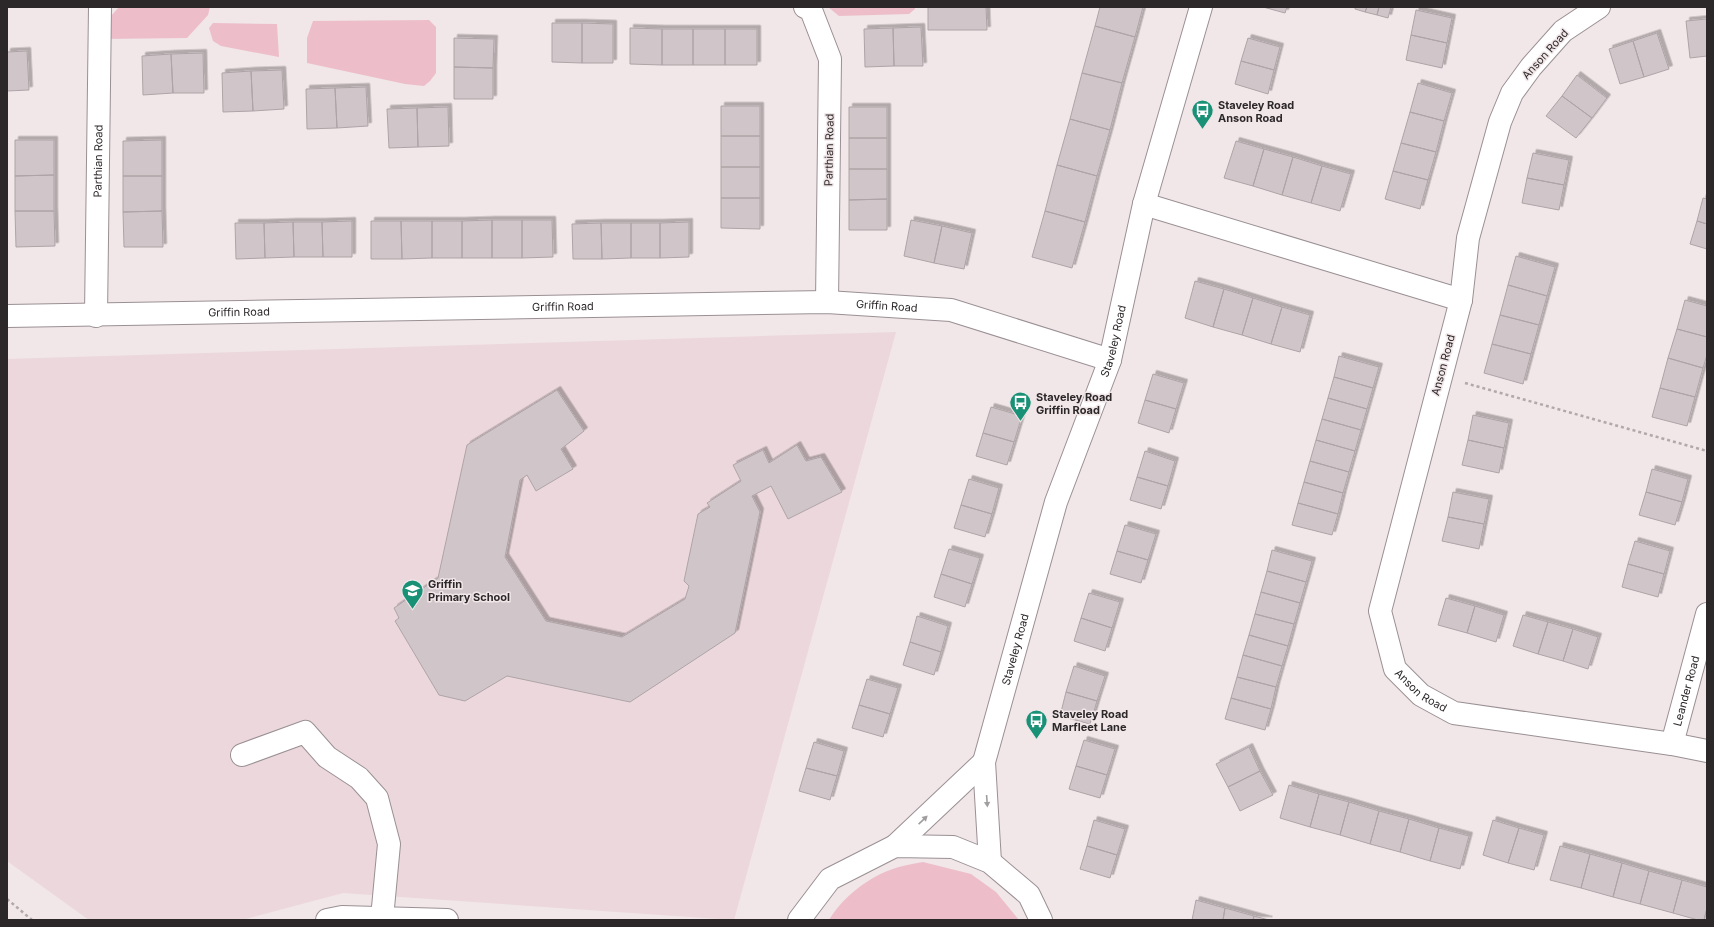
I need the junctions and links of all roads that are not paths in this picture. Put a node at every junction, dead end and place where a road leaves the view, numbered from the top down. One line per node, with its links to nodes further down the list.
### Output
1 (100, 7): 9 (street, Parthian Road)
2 (805, 7): 7 (street, Parthian Road)
3 (1201, 7): 5 (street, Staveley Road)
4 (1599, 7): 6 (street, Anson Road)
5 (1144, 204): 6 (street); 10 (street, Staveley Road)
6 (1461, 300): 12 (street, Anson Road)
7 (827, 302): 9 (street, Griffin Road); 10 (street, Griffin Road)
8 (7, 316): 9 (street, Griffin Road)
9 (96, 316)
10 (1110, 360): 15 (street, Staveley Road)
11 (1707, 614): 12 (street, Leander Road)
12 (1672, 744): 13 (street, Anson Road)
13 (1707, 751)
14 (242, 755): 18 (street)
15 (984, 762): 16 (street, one-way to 15); 17 (street, Staveley Road, one-way to 17)
16 (895, 846): 17 (street); 21 (street)
17 (990, 862): 22 (street)
18 (382, 918): 19 (street); 20 (street)
19 (327, 920)
20 (447, 920)
21 (798, 920)
22 (1041, 920)

